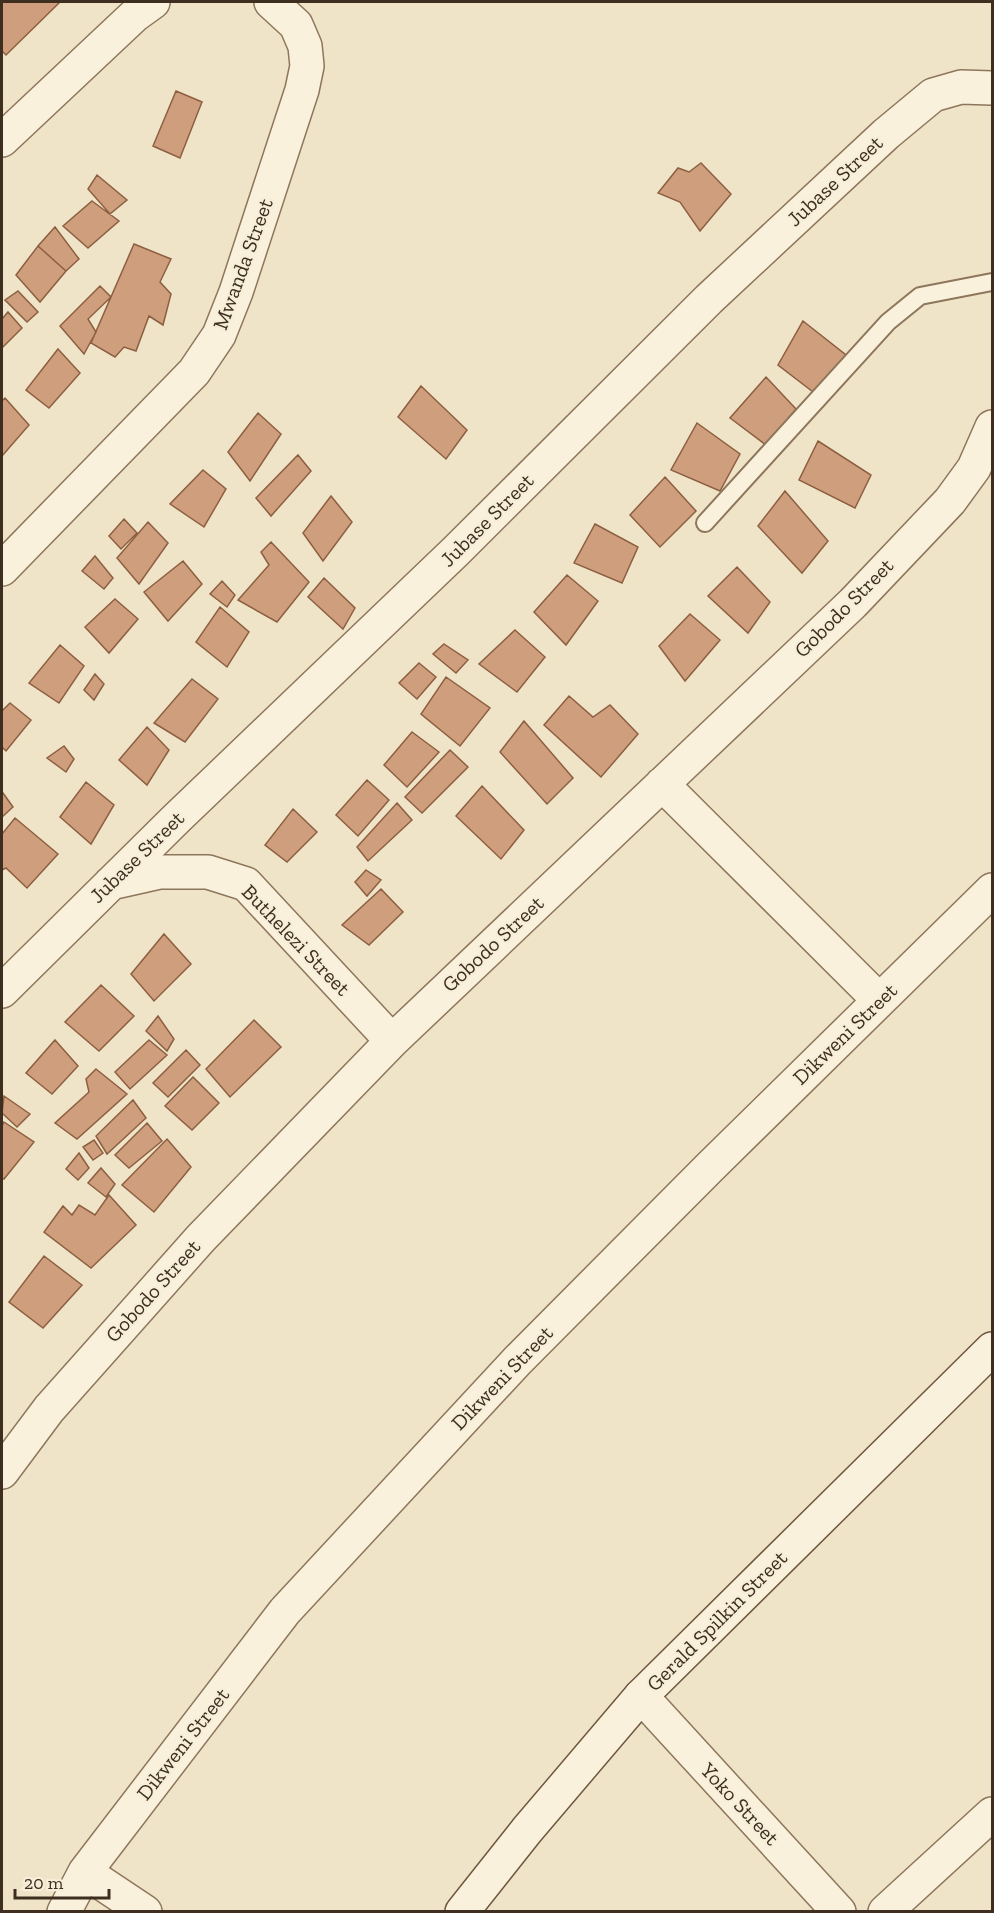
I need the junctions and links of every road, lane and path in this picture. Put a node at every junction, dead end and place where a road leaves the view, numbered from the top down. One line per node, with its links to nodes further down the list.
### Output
1 (153, 2): 4 (street)
2 (271, 2): 8 (street, Mwanda Street)
3 (993, 88): 10 (street, Jubase Street)
4 (2, 140)
5 (993, 282): 7 (lane)
6 (993, 427): 9 (street, Gobodo Street)
7 (705, 523)
8 (2, 569)
9 (662, 784): 13 (street); 14 (street, Gobodo Street)
10 (111, 883): 12 (street, Jubase Street); 14 (street, Buthelezi Street)
11 (993, 890): 13 (street, Dikweni Street)
12 (2, 991)
13 (879, 1000): 19 (street, Dikweni Street)
14 (392, 1041): 16 (street, Gobodo Street)
15 (993, 1349): 17 (street, Gerald Spilkin Street)
16 (2, 1472)
17 (641, 1696): 22 (street, Gerald Spilkin Street); 23 (street, Yoko Street)
18 (993, 1814): 24 (street)
19 (85, 1872): 20 (street, Dikweni Street); 21 (street)
20 (64, 1911)
21 (145, 1911)
22 (462, 1911)
23 (839, 1911)
24 (885, 1911)

